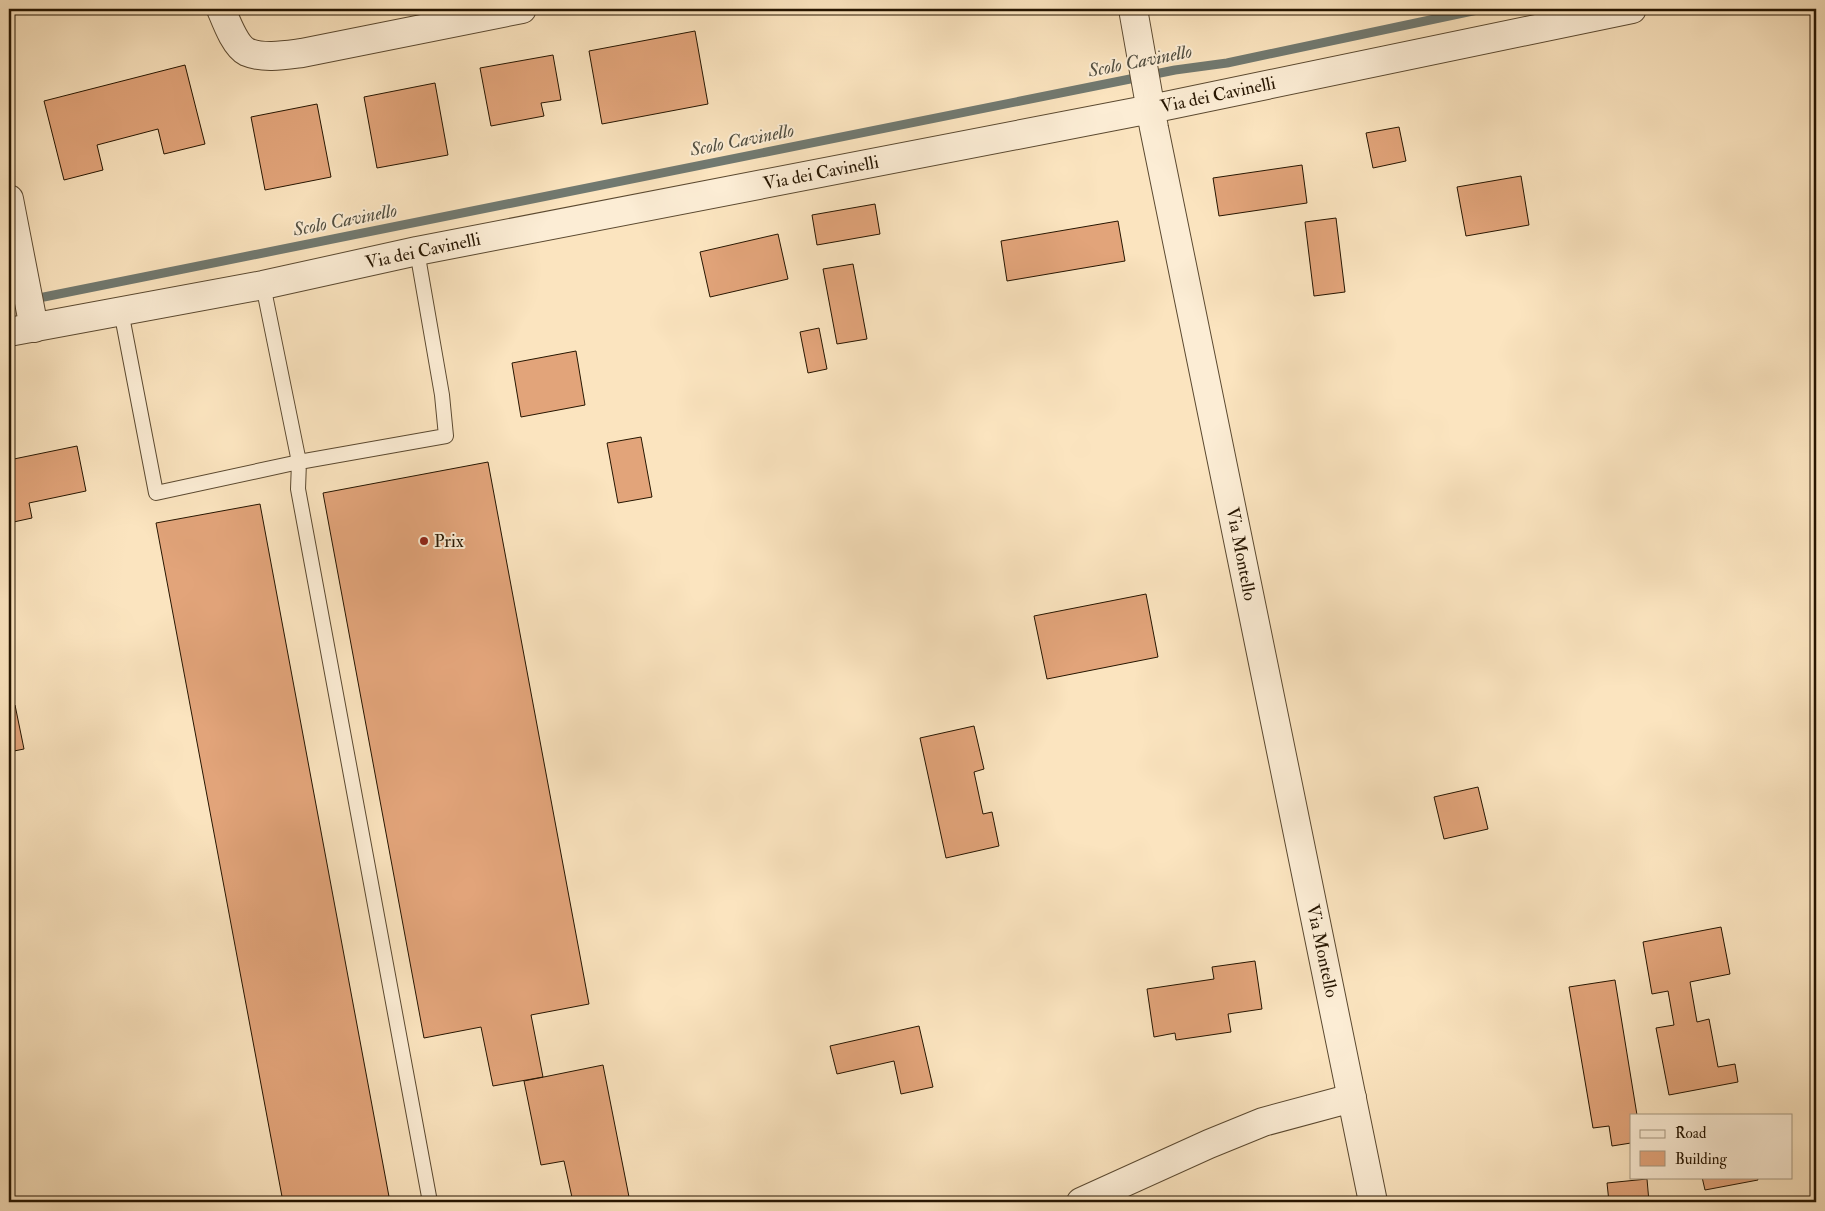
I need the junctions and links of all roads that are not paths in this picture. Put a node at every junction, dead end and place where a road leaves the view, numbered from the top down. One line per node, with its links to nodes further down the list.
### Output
1 (221, 9): 2 (street)
2 (522, 9)
3 (1133, 9): 5 (street, Via Montello)
4 (1632, 9): 5 (street, Via dei Cavinelli)
5 (1149, 98): 7 (street, Via dei Cavinelli); 12 (street, Via Montello)
6 (9, 199): 10 (street)
7 (417, 251): 8 (street, Via dei Cavinelli); 11 (lane)
8 (263, 285): 9 (street, Via dei Cavinelli); 11 (lane)
9 (120, 312): 10 (street, Via dei Cavinelli); 11 (lane)
10 (24, 323)
11 (299, 462): 13 (lane)
12 (1352, 1098): 14 (street); 15 (street, Via Montello)
13 (430, 1202)
14 (1081, 1202)
15 (1373, 1202)

